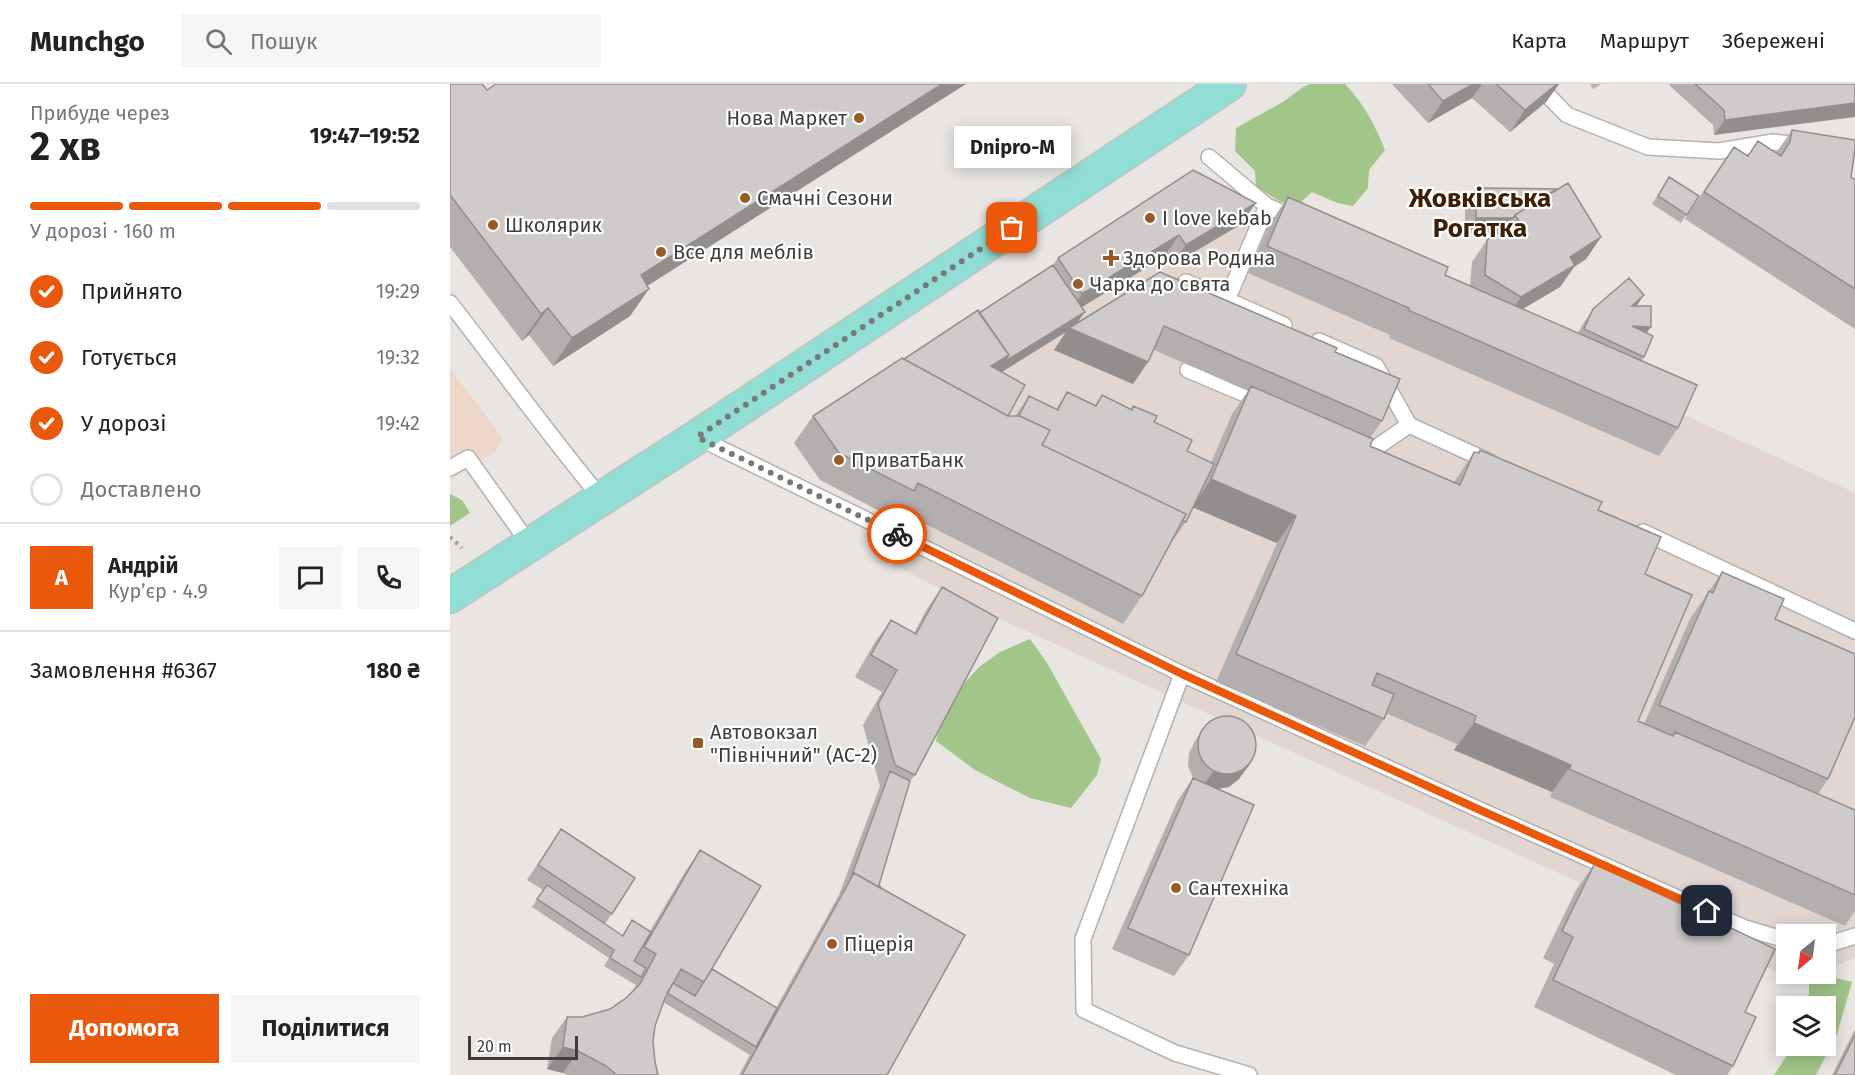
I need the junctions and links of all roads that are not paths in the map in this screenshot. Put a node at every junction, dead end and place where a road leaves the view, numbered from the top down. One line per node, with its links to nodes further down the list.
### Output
1 (1229, 84): 14 (main road)
2 (1537, 84): 3 (lane)
3 (1820, 148)
4 (1209, 157): 5 (lane)
5 (1267, 206): 6 (lane); 8 (lane)
6 (1311, 225)
7 (1186, 282): 8 (lane)
8 (1227, 300): 12 (lane)
9 (450, 303): 17 (lane)
10 (1188, 370): 11 (lane)
11 (1276, 407)
12 (1409, 424): 13 (lane); 16 (lane)
13 (1341, 435)
14 (697, 437): 17 (main road); 22 (lane)
15 (450, 468): 19 (lane)
16 (1507, 470)
17 (602, 499): 19 (main road)
18 (1627, 525): 21 (lane)
19 (530, 545): 20 (main road)
20 (450, 596)
21 (1855, 631)
22 (1182, 674): 24 (lane); 26 (lane)
23 (1855, 936): 25 (lane)
24 (1776, 937)
25 (1836, 942)
26 (1249, 1075)

